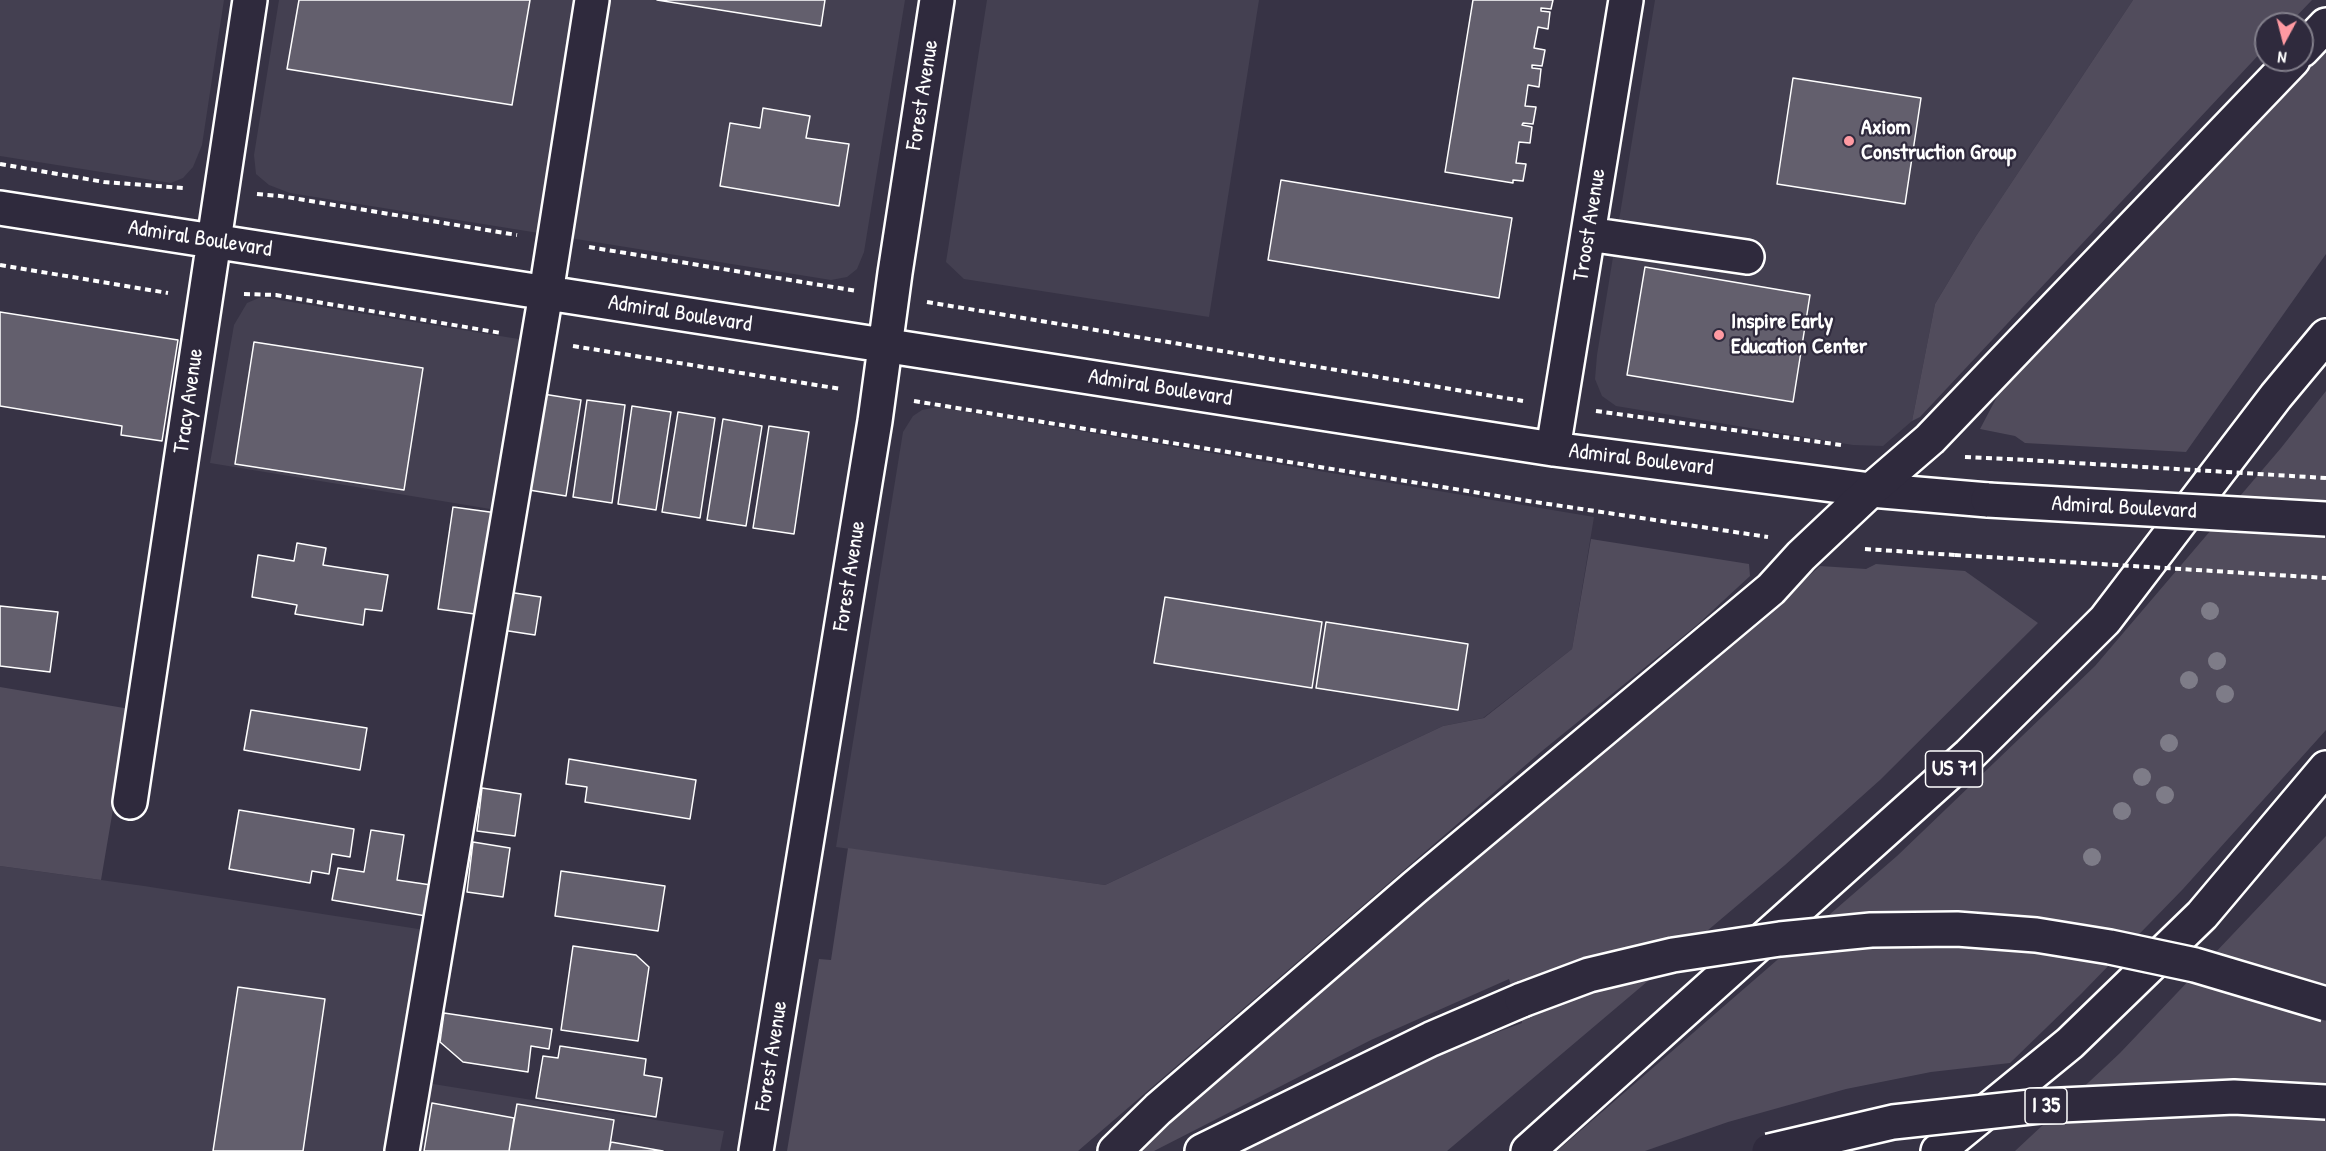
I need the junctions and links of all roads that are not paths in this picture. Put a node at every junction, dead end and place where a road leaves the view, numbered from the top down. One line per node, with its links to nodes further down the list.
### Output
1 (250, 0): 10 (main road, Tracy Avenue)
2 (592, 0): 12 (main road)
3 (938, 0): 14 (main road, Forest Avenue)
4 (1626, 0): 9 (main road, Troost Avenue)
5 (2326, 25): 6 (main road)
6 (2314, 38)
7 (2280, 72): 16 (main road)
8 (0, 208): 10 (main road, Admiral Boulevard)
9 (1588, 234): 11 (main road); 15 (main road, Troost Avenue)
10 (213, 241): 12 (main road, Admiral Boulevard); 19 (main road, Tracy Avenue)
11 (1747, 257)
12 (546, 293): 14 (main road, Admiral Boulevard); 22 (main road)
13 (2326, 336): 26 (main road, US 71)
14 (886, 346): 15 (main road, Admiral Boulevard); 23 (main road, Forest Avenue)
15 (1553, 449): 16 (main road, Admiral Boulevard)
16 (1871, 490): 17 (main road, Admiral Boulevard, bridge); 24 (main road)
17 (2326, 519)
18 (2326, 768): 28 (main road)
19 (130, 802)
20 (2326, 1004): 25 (main road, bridge)
21 (2326, 1102): 27 (main road, I 35, bridge)
22 (402, 1151)
23 (756, 1151)
24 (1115, 1151)
25 (1202, 1151)
26 (1528, 1151)
27 (1769, 1151)
28 (1938, 1151)

